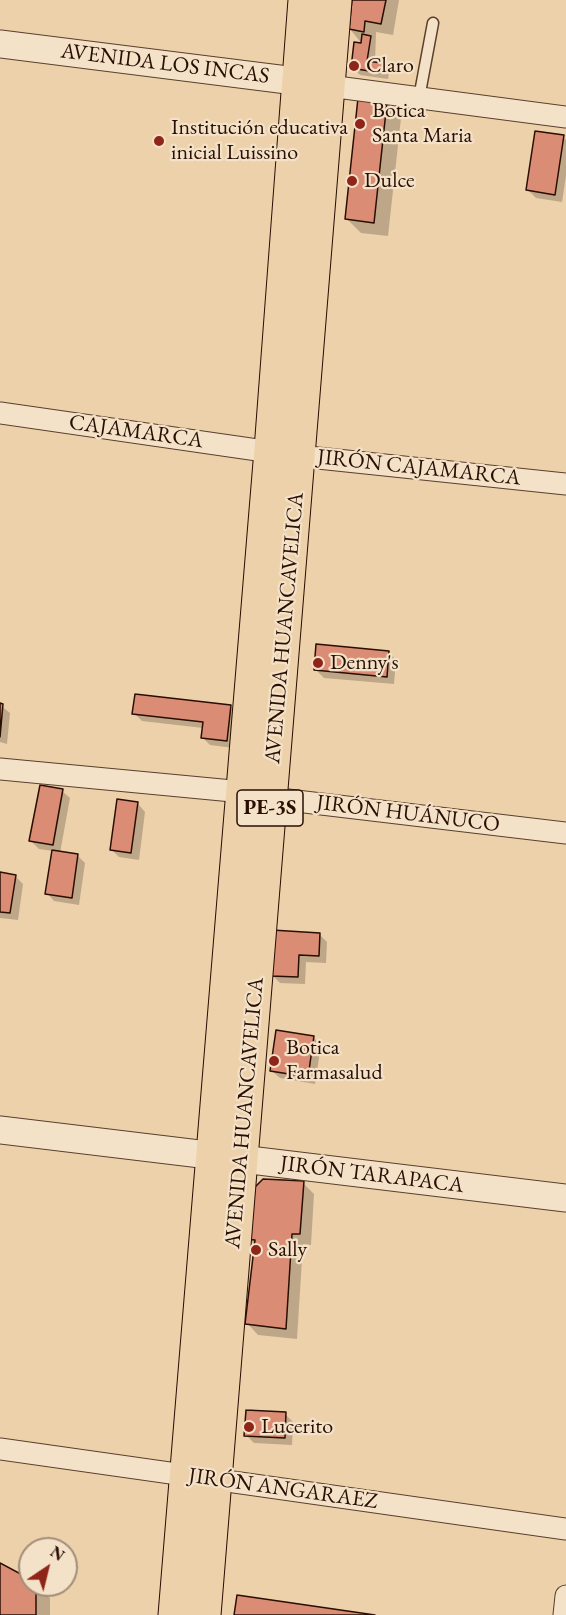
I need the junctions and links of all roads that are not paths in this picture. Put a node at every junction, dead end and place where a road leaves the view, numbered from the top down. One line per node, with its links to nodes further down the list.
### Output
1 (305, 0): 5 (highway, AVENIDA HUANCAVELICA / PE-3S)
2 (335, 0): 5 (highway, AVENIDA HUANCAVELICA / PE-3S)
3 (433, 23): 6 (lane)
4 (0, 44): 5 (street, AVENIDA LOS INCAS)
5 (314, 83): 6 (street); 9 (highway, AVENIDA HUANCAVELICA / PE-3S)
6 (419, 98): 7 (street)
7 (566, 117)
8 (0, 413): 9 (street, CAJAMARCA)
9 (285, 453): 10 (street, JIRÓN CAJAMARCA); 12 (highway, AVENIDA HUANCAVELICA / PE-3S)
10 (566, 484)
11 (0, 770): 12 (street, JIRÓN HUÁNUCO)
12 (257, 795): 13 (street, JIRÓN HUÁNUCO); 15 (highway, AVENIDA HUANCAVELICA / PE-3S)
13 (566, 833)
14 (0, 1130): 15 (street, JIRÓN TARAPACA)
15 (227, 1158): 16 (street, JIRÓN TARAPACA); 18 (highway, AVENIDA HUANCAVELICA / PE-3S)
16 (566, 1198)
17 (0, 1449): 18 (street, JIRÓN ANGARAEZ)
18 (201, 1478): 19 (street, JIRÓN ANGARAEZ); 21 (highway, AVENIDA HUANCAVELICA / PE-3S); 22 (highway, AVENIDA HUANCAVELICA / PE-3S)
19 (566, 1529)
20 (566, 1596): 23 (street)
21 (175, 1615)
22 (204, 1615)
23 (564, 1615)

